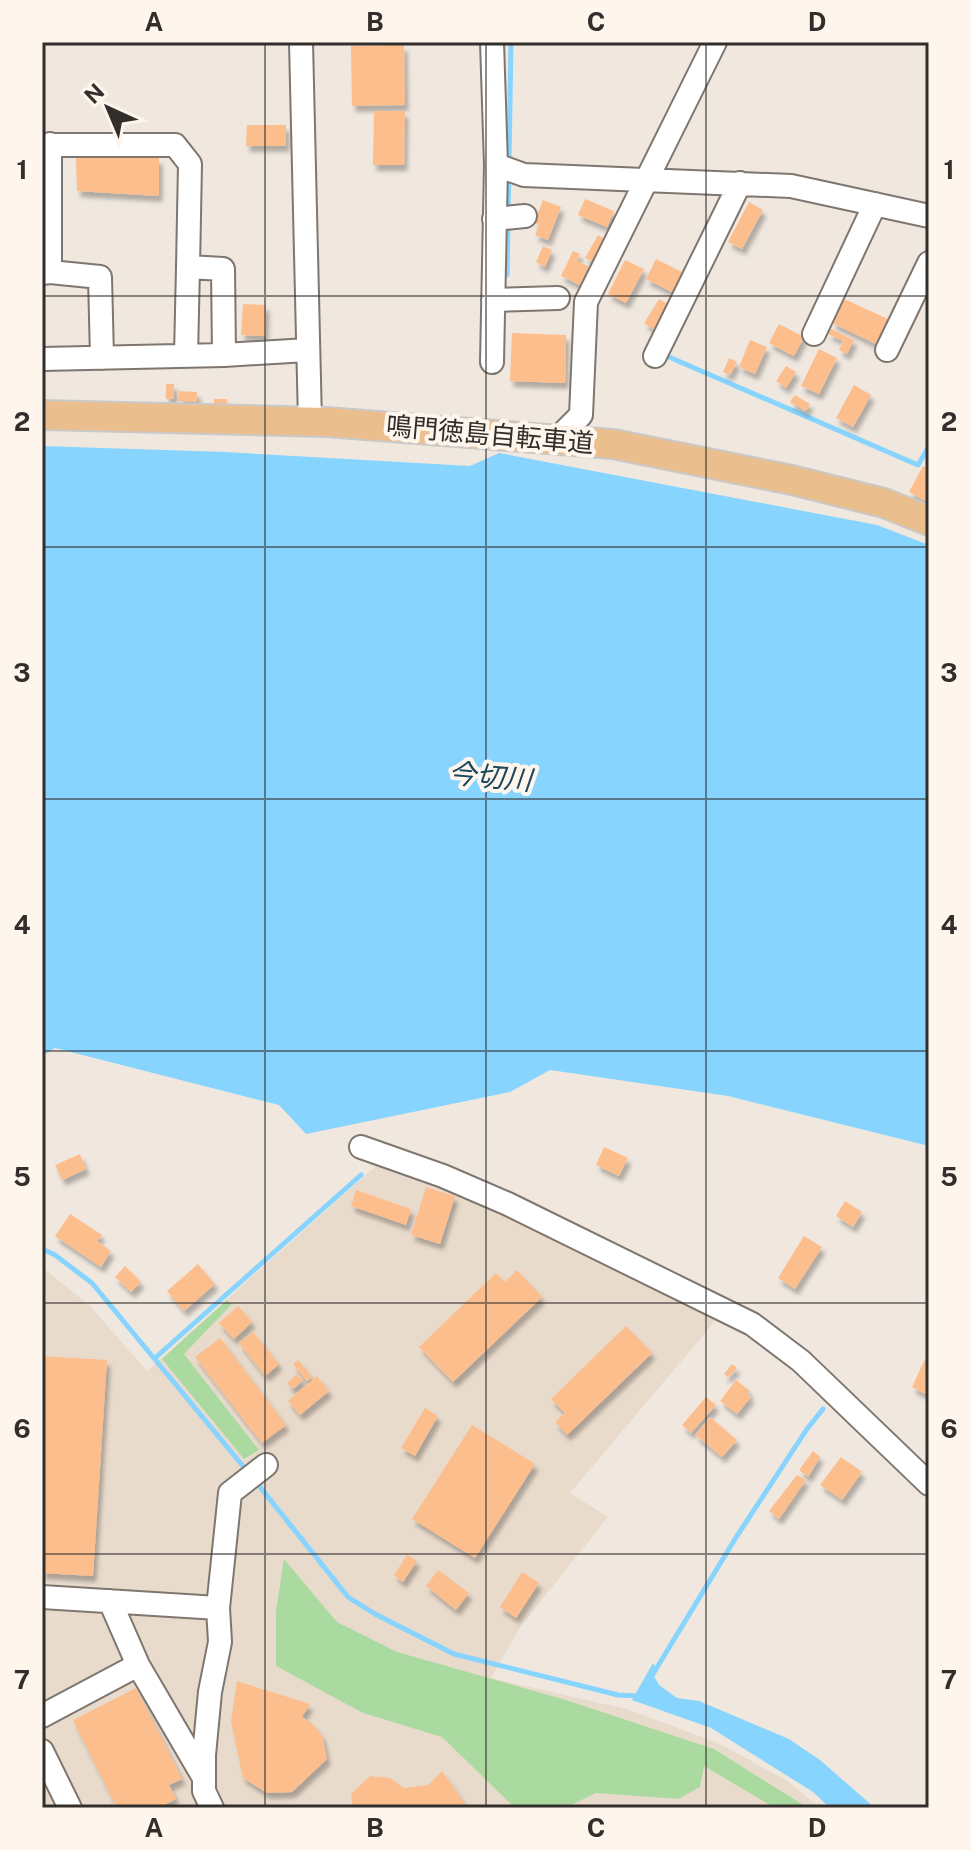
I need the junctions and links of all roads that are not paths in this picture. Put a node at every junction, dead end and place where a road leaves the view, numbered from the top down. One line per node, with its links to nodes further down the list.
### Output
1 (301, 42): 18 (street)
2 (492, 42): 5 (street)
3 (715, 42): 6 (street)
4 (46, 144): 13 (street); 14 (street)
5 (496, 165): 6 (street); 11 (street)
6 (647, 178): 7 (street); 28 (street)
7 (740, 183): 8 (street); 22 (street)
8 (875, 204): 10 (street); 17 (street)
9 (525, 216): 11 (street)
10 (929, 216)
11 (494, 219): 16 (street)
12 (929, 263): 19 (street)
13 (188, 267): 20 (street); 21 (street)
14 (46, 272): 23 (street)
15 (558, 298): 16 (street)
16 (493, 300): 25 (street)
17 (814, 334)
18 (307, 350): 20 (street); 27 (street)
19 (887, 350)
20 (224, 355): 21 (street)
21 (186, 356): 23 (street)
22 (655, 356)
23 (102, 358): 24 (street)
24 (42, 359)
25 (492, 362)
26 (42, 415): 27 (main road, 鳴門徳島自転車道)
27 (310, 422): 28 (main road, 鳴門徳島自転車道)
28 (557, 439): 29 (main road, 鳴門徳島自転車道)
29 (929, 521)
30 (361, 1147): 32 (street)
31 (266, 1465): 35 (street)
32 (929, 1484)
33 (42, 1597): 34 (street)
34 (110, 1601): 35 (street); 36 (street)
35 (218, 1608): 39 (street)
36 (138, 1665): 37 (street); 39 (street)
37 (42, 1716)
38 (42, 1751): 40 (street)
39 (204, 1778): 41 (street)
40 (70, 1808)
41 (212, 1808)

